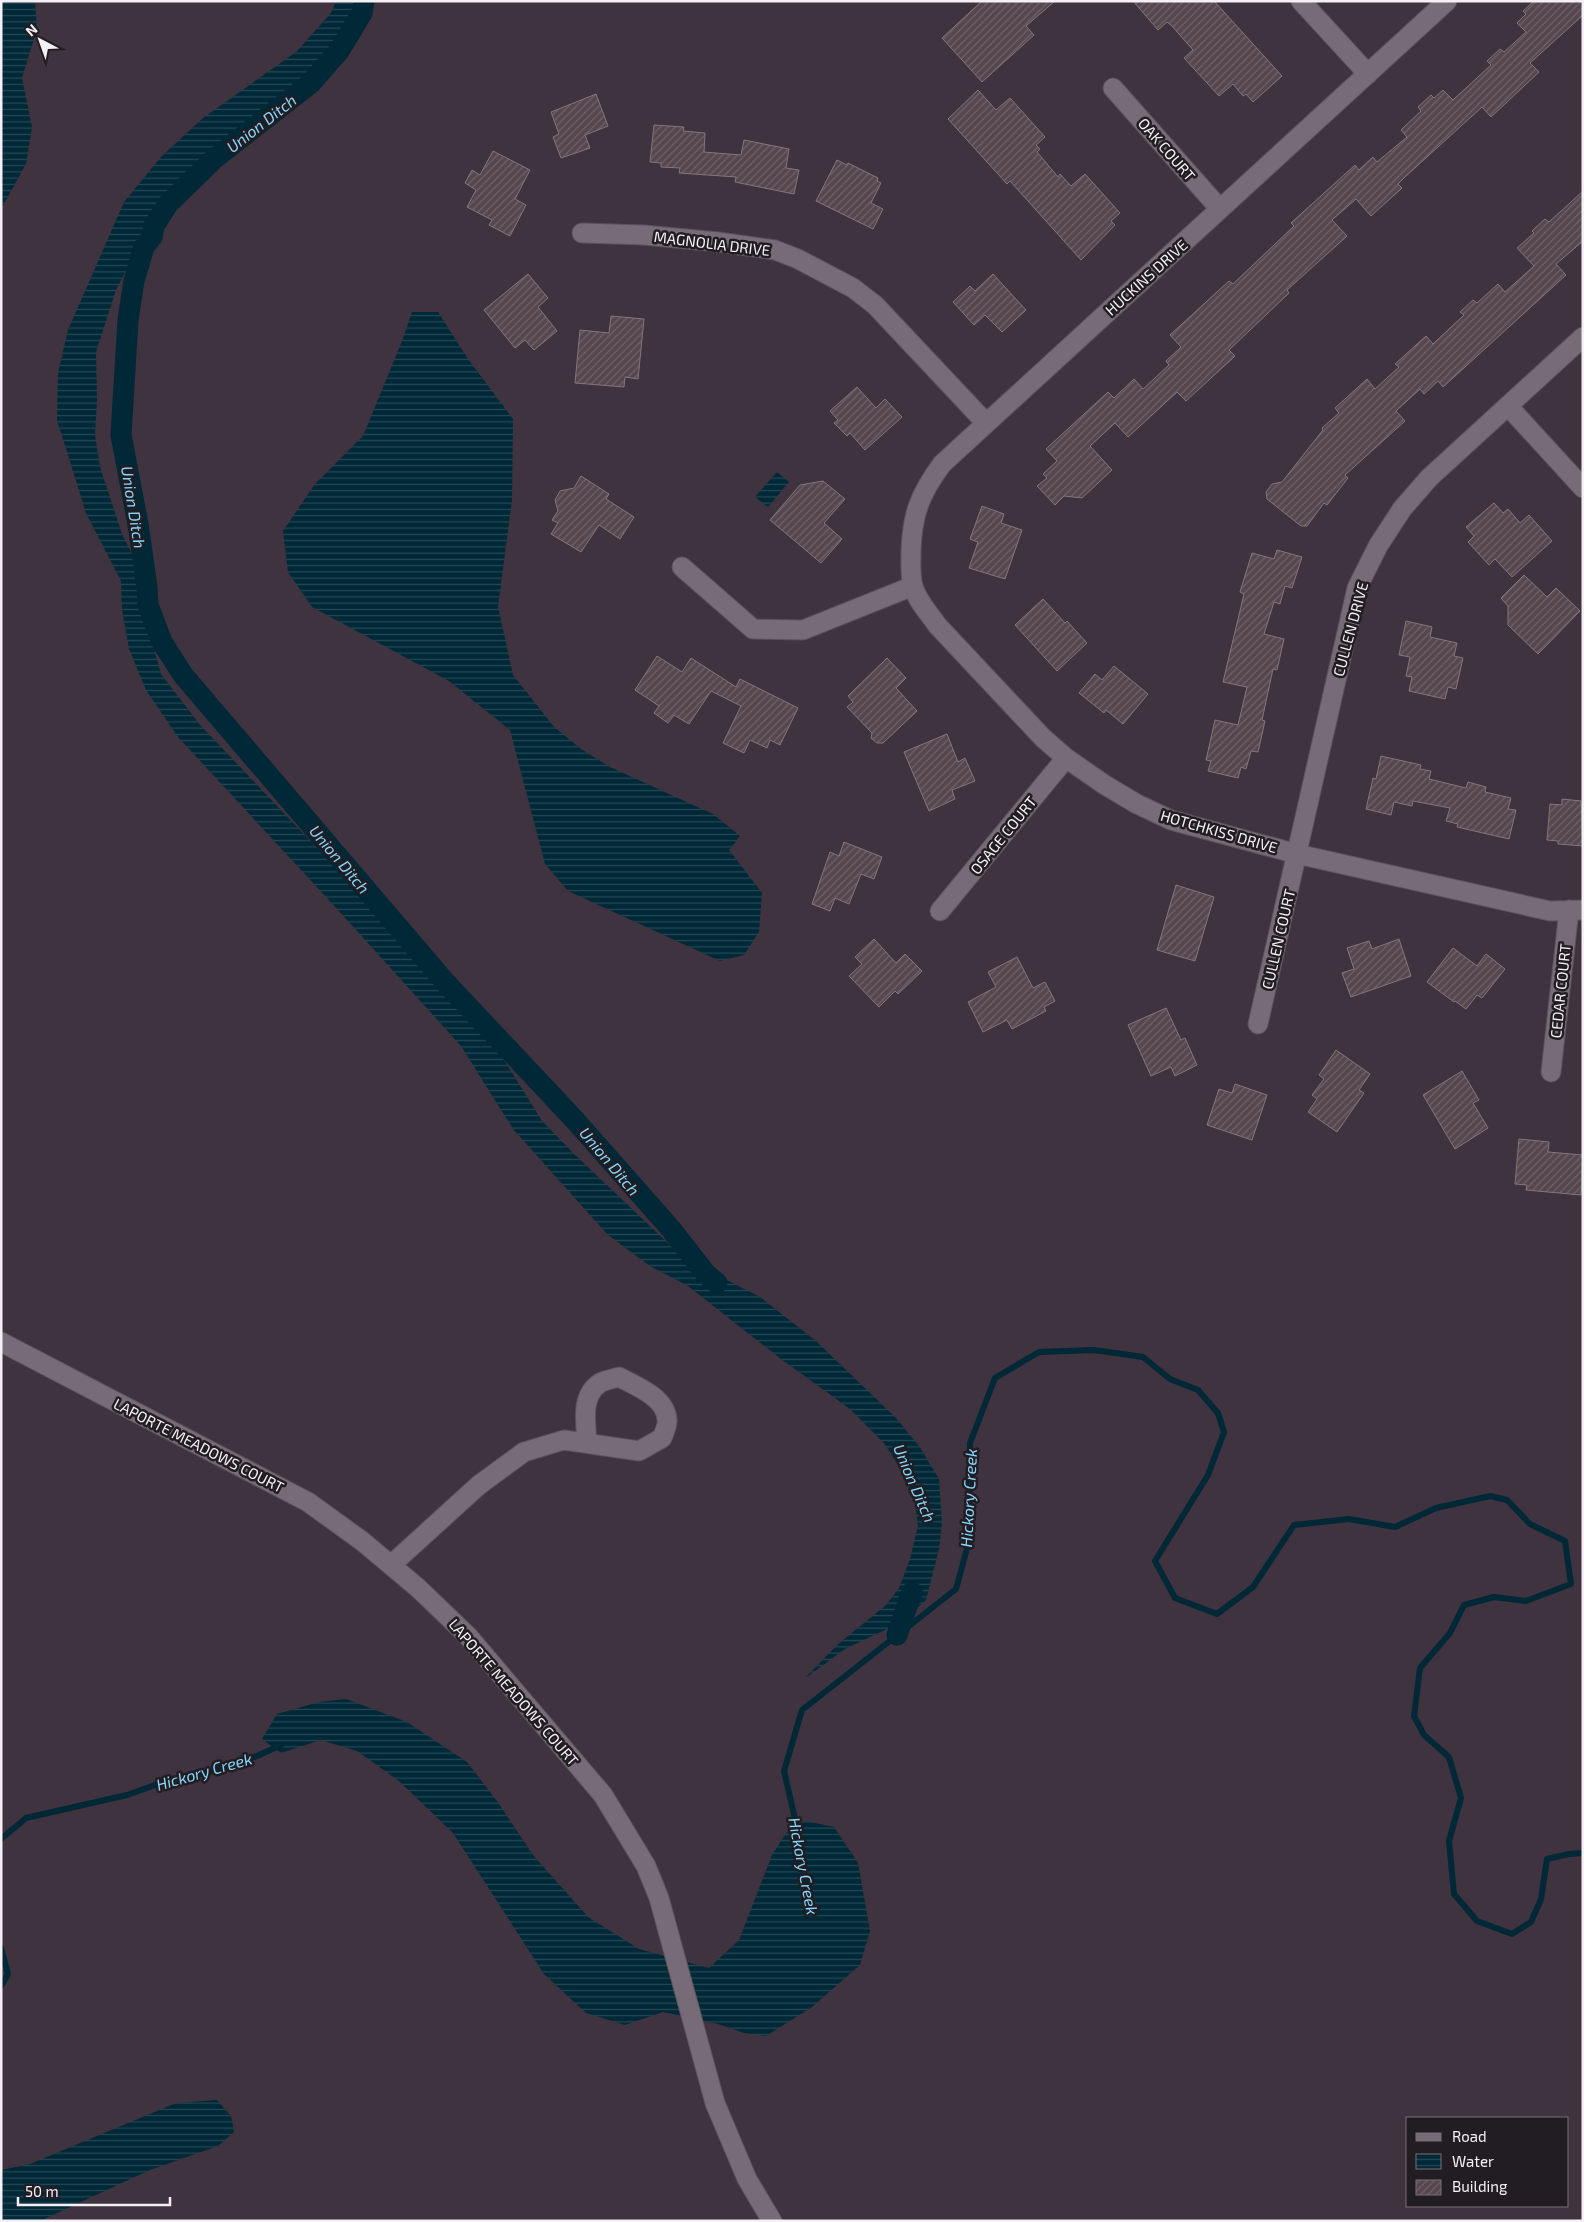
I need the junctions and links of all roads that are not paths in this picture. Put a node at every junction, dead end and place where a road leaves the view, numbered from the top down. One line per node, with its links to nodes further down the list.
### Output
1 (1301, 1): 3 (street)
2 (1447, 1): 3 (street, HUCKINS DRIVE)
3 (1368, 74): 5 (street, HUCKINS DRIVE)
4 (1113, 88): 5 (street, OAK COURT)
5 (1220, 209): 9 (street, HUCKINS DRIVE)
6 (582, 233): 9 (street, MAGNOLIA DRIVE)
7 (1583, 337): 8 (street, CULLEN DRIVE)
8 (1508, 406): 10 (street); 14 (street, CULLEN DRIVE)
9 (986, 422): 12 (street, HUCKINS DRIVE)
10 (1583, 488)
11 (682, 567): 12 (street)
12 (913, 586): 13 (street, HOTCHKISS DRIVE)
13 (1066, 758): 14 (street, HOTCHKISS DRIVE); 16 (street, OSAGE COURT)
14 (1297, 854): 15 (street, HOTCHKISS DRIVE); 17 (street, CULLEN COURT)
15 (1576, 910): 18 (street, CEDAR COURT)
16 (940, 911)
17 (1258, 1024)
18 (1551, 1072)
19 (1, 1342): 21 (street, LAPORTE MEADOWS COURT)
20 (587, 1443): 20 (street); 21 (street)
21 (391, 1565): 22 (street, LAPORTE MEADOWS COURT)
22 (772, 2221)

